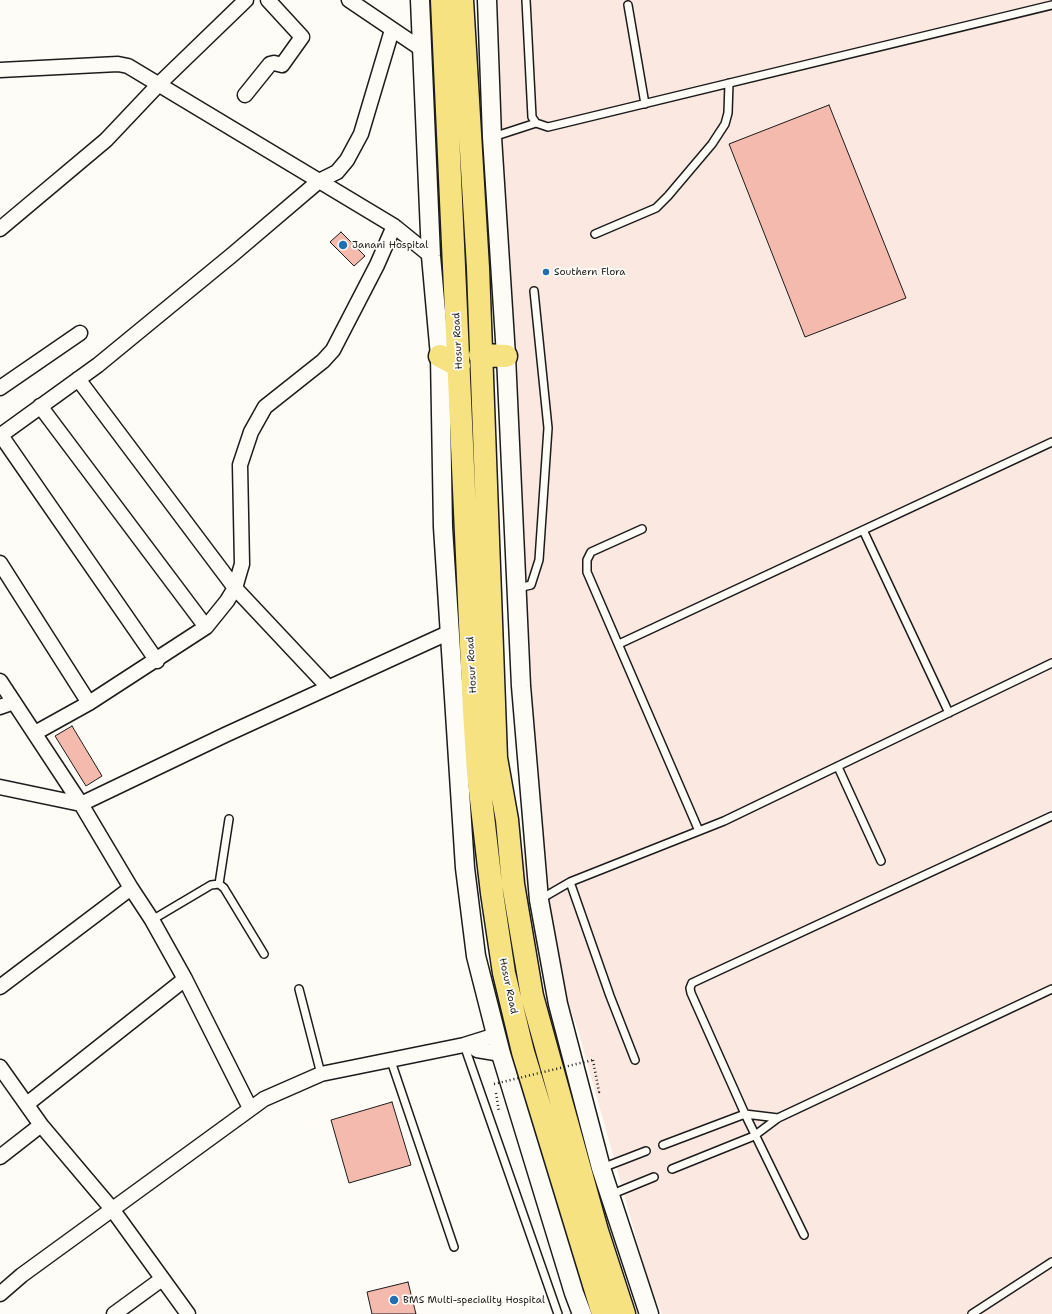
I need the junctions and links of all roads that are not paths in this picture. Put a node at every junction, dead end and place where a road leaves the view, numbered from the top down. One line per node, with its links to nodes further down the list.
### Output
1 (246, 0): 14 (street)
2 (268, 0): 16 (street)
3 (349, 0): 11 (street)
4 (420, 0): 12 (street)
5 (442, 0): 30 (highway, Hosur Road)
6 (462, 0): 27 (highway, Hosur Road)
7 (487, 0): 19 (street)
8 (526, 0): 18 (lane)
9 (628, 5): 17 (lane)
10 (1052, 5): 15 (lane)
11 (392, 30): 12 (street); 20 (street)
12 (423, 50): 24 (street)
13 (0, 70): 14 (street)
14 (159, 84): 20 (street); 22 (street)
15 (729, 84): 17 (lane); 23 (lane)
16 (245, 95)
17 (645, 104): 18 (lane)
18 (536, 123): 19 (lane)
19 (492, 137): 29 (street)
20 (319, 181): 21 (street); 31 (street)
21 (394, 226): 24 (street); 39 (street)
22 (0, 228)
23 (595, 234)
24 (431, 256): 28 (street)
25 (534, 291): 40 (lane)
26 (80, 333): 32 (street)
27 (480, 355): 29 (highway); 101 (highway, Hosur Road)
28 (440, 356): 30 (highway); 42 (street)
29 (506, 356): 40 (street)
30 (459, 366): 100 (highway, Hosur Road)
31 (78, 379): 33 (street); 39 (street)
32 (0, 388)
33 (40, 406): 34 (street); 41 (street)
34 (0, 435): 44 (street)
35 (1052, 442): 37 (lane)
36 (642, 529): 43 (lane)
37 (863, 530): 43 (lane); 51 (lane)
38 (0, 563): 49 (street)
39 (235, 588): 41 (street); 47 (street)
40 (516, 589): 63 (street)
41 (206, 628): 44 (street)
42 (450, 632): 47 (street); 70 (street)
43 (619, 644): 58 (lane)
44 (157, 660): 49 (street)
45 (1052, 663): 51 (lane)
46 (0, 681): 48 (street)
47 (328, 687): 55 (street)
48 (14, 702): 50 (street); 52 (street)
49 (89, 703): 52 (street)
50 (0, 707)
51 (949, 713): 53 (lane)
52 (35, 733): 55 (street)
53 (838, 767): 58 (lane); 59 (lane)
54 (0, 787): 55 (street)
55 (81, 804): 62 (street)
56 (1052, 816): 79 (lane)
57 (229, 819): 61 (lane)
58 (699, 831): 60 (lane)
59 (881, 861)
60 (570, 882): 63 (lane); 73 (lane)
61 (219, 884): 64 (lane); 65 (lane)
62 (131, 888): 64 (street); 67 (street)
63 (539, 900): 86 (street)
64 (152, 920): 66 (street)
65 (264, 954)
66 (185, 978): 77 (street); 78 (street)
67 (0, 987)
68 (299, 989): 76 (lane)
69 (1052, 989): 80 (lane)
70 (496, 1035): 71 (street); 72 (street)
71 (467, 1045): 72 (street); 74 (street); 98 (lane)
72 (501, 1054): 99 (street)
73 (634, 1060)
74 (391, 1061): 76 (street); 92 (lane)
75 (0, 1067): 77 (street)
76 (321, 1074): 78 (street)
77 (27, 1104): 81 (street)
78 (250, 1108): 90 (street)
79 (745, 1114): 80 (lane); 82 (lane); 83 (lane)
80 (778, 1118): 82 (lane)
81 (41, 1125): 85 (street); 90 (street)
82 (754, 1136): 87 (lane); 91 (lane)
83 (663, 1145)
84 (646, 1151): 86 (lane)
85 (0, 1157)
86 (601, 1168): 89 (street)
87 (672, 1169)
88 (654, 1177): 89 (lane)
89 (610, 1195): 102 (street)
90 (112, 1209): 94 (street); 95 (street)
91 (804, 1234)
92 (454, 1247)
93 (1052, 1262): 103 (lane)
94 (162, 1279): 96 (street); 97 (street)
95 (0, 1294)
96 (114, 1314)
97 (188, 1314)
98 (558, 1314)
99 (582, 1314)
100 (603, 1314)
101 (624, 1314)
102 (649, 1314)
103 (972, 1314)

